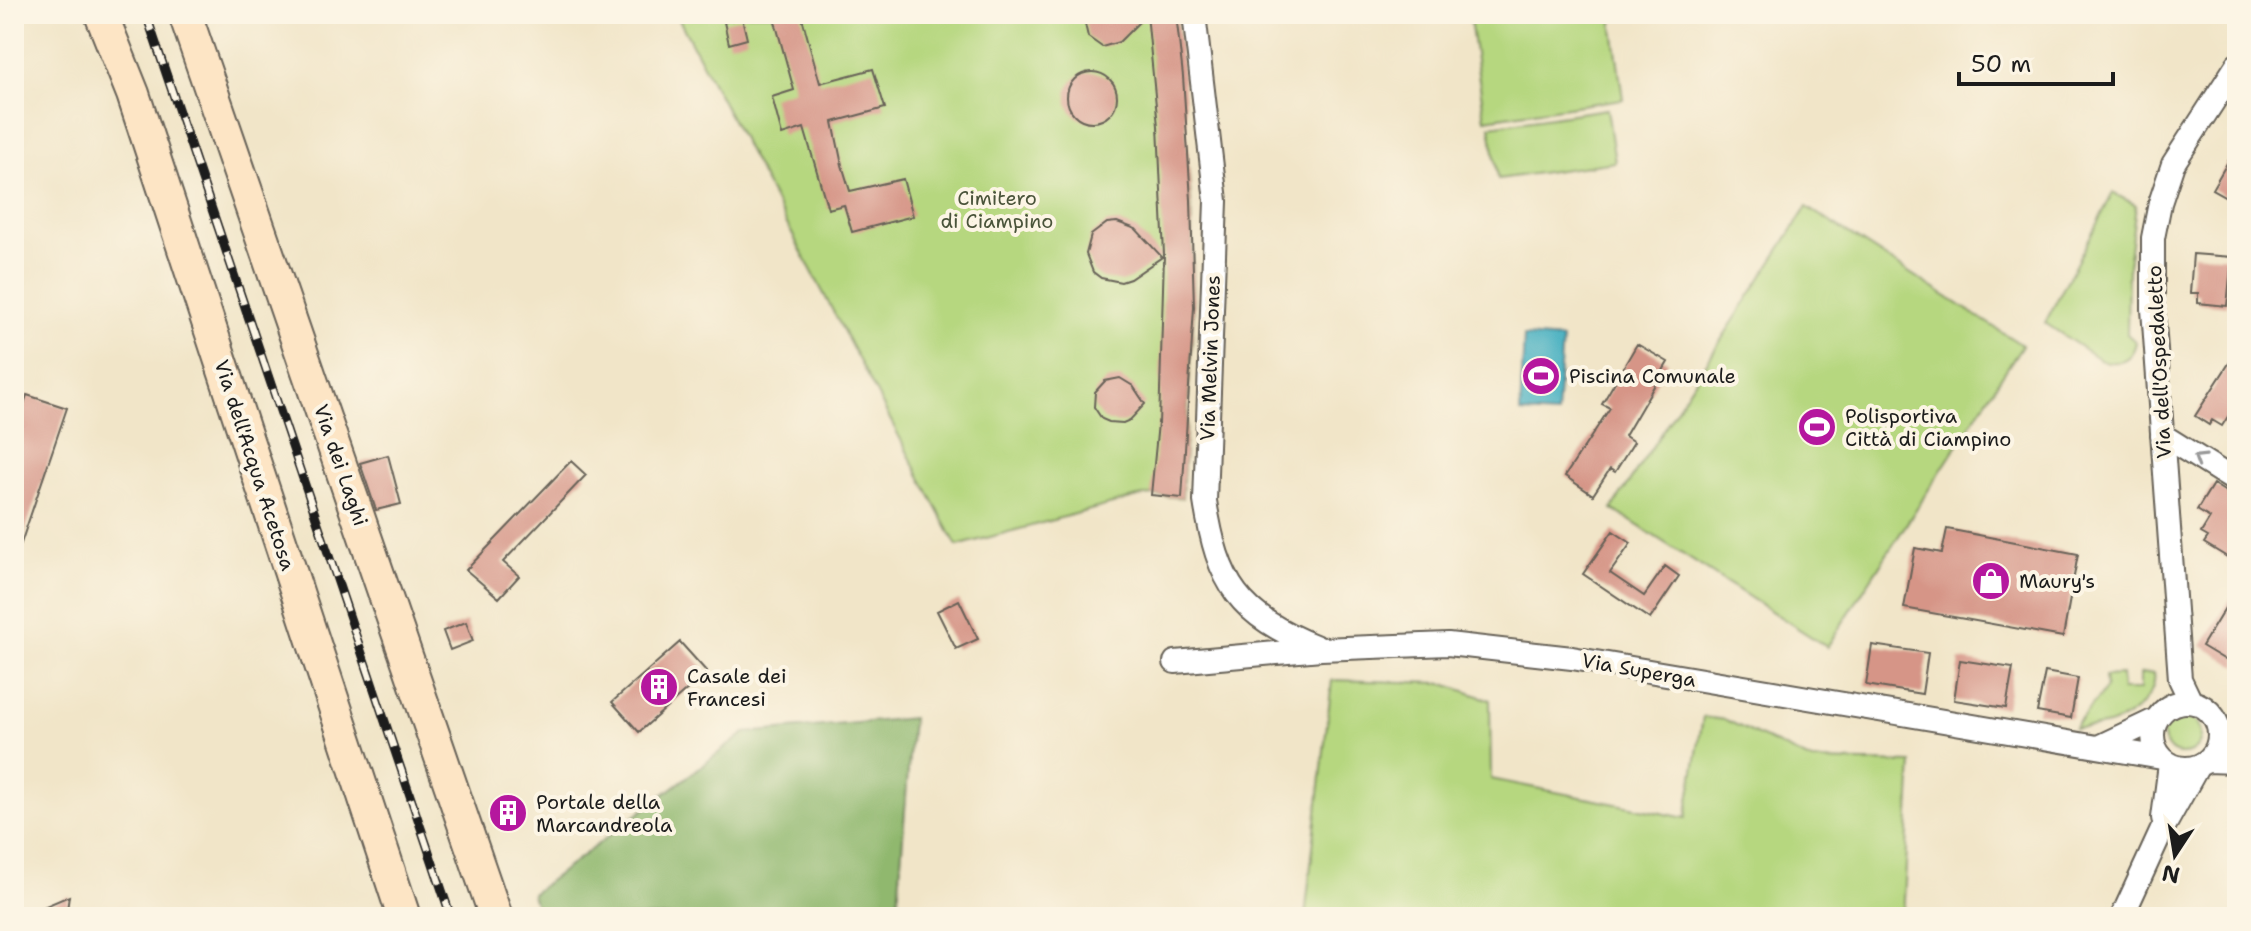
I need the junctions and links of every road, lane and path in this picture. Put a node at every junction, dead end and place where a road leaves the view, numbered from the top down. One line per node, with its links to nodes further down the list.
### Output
1 (101, 14): 18 (main road, Via dell'Acqua Acetosa)
2 (185, 14): 19 (main road, Via dei Laghi)
3 (1194, 14): 7 (street, Via Melvin Jones)
4 (2237, 65): 5 (street, Via dell'Ospedaletto)
5 (2162, 435): 6 (street, one-way to 5); 9 (street, Via dell'Ospedaletto)
6 (2237, 482)
7 (1321, 649): 8 (street, Via Superga); 13 (street, Via Superga)
8 (1175, 662)
9 (2180, 679): 10 (street, Via dell'Ospedaletto); 11 (street)
10 (2191, 702): 11 (street); 12 (street)
11 (2160, 715): 13 (street); 14 (street)
12 (2228, 731): 16 (street)
13 (2098, 747): 14 (street, Via Superga)
14 (2166, 761): 16 (street); 17 (street)
15 (2237, 762): 16 (street)
16 (2203, 763): 17 (street)
17 (2161, 832): 20 (street)
18 (404, 917)
19 (496, 917)
20 (2122, 917)

